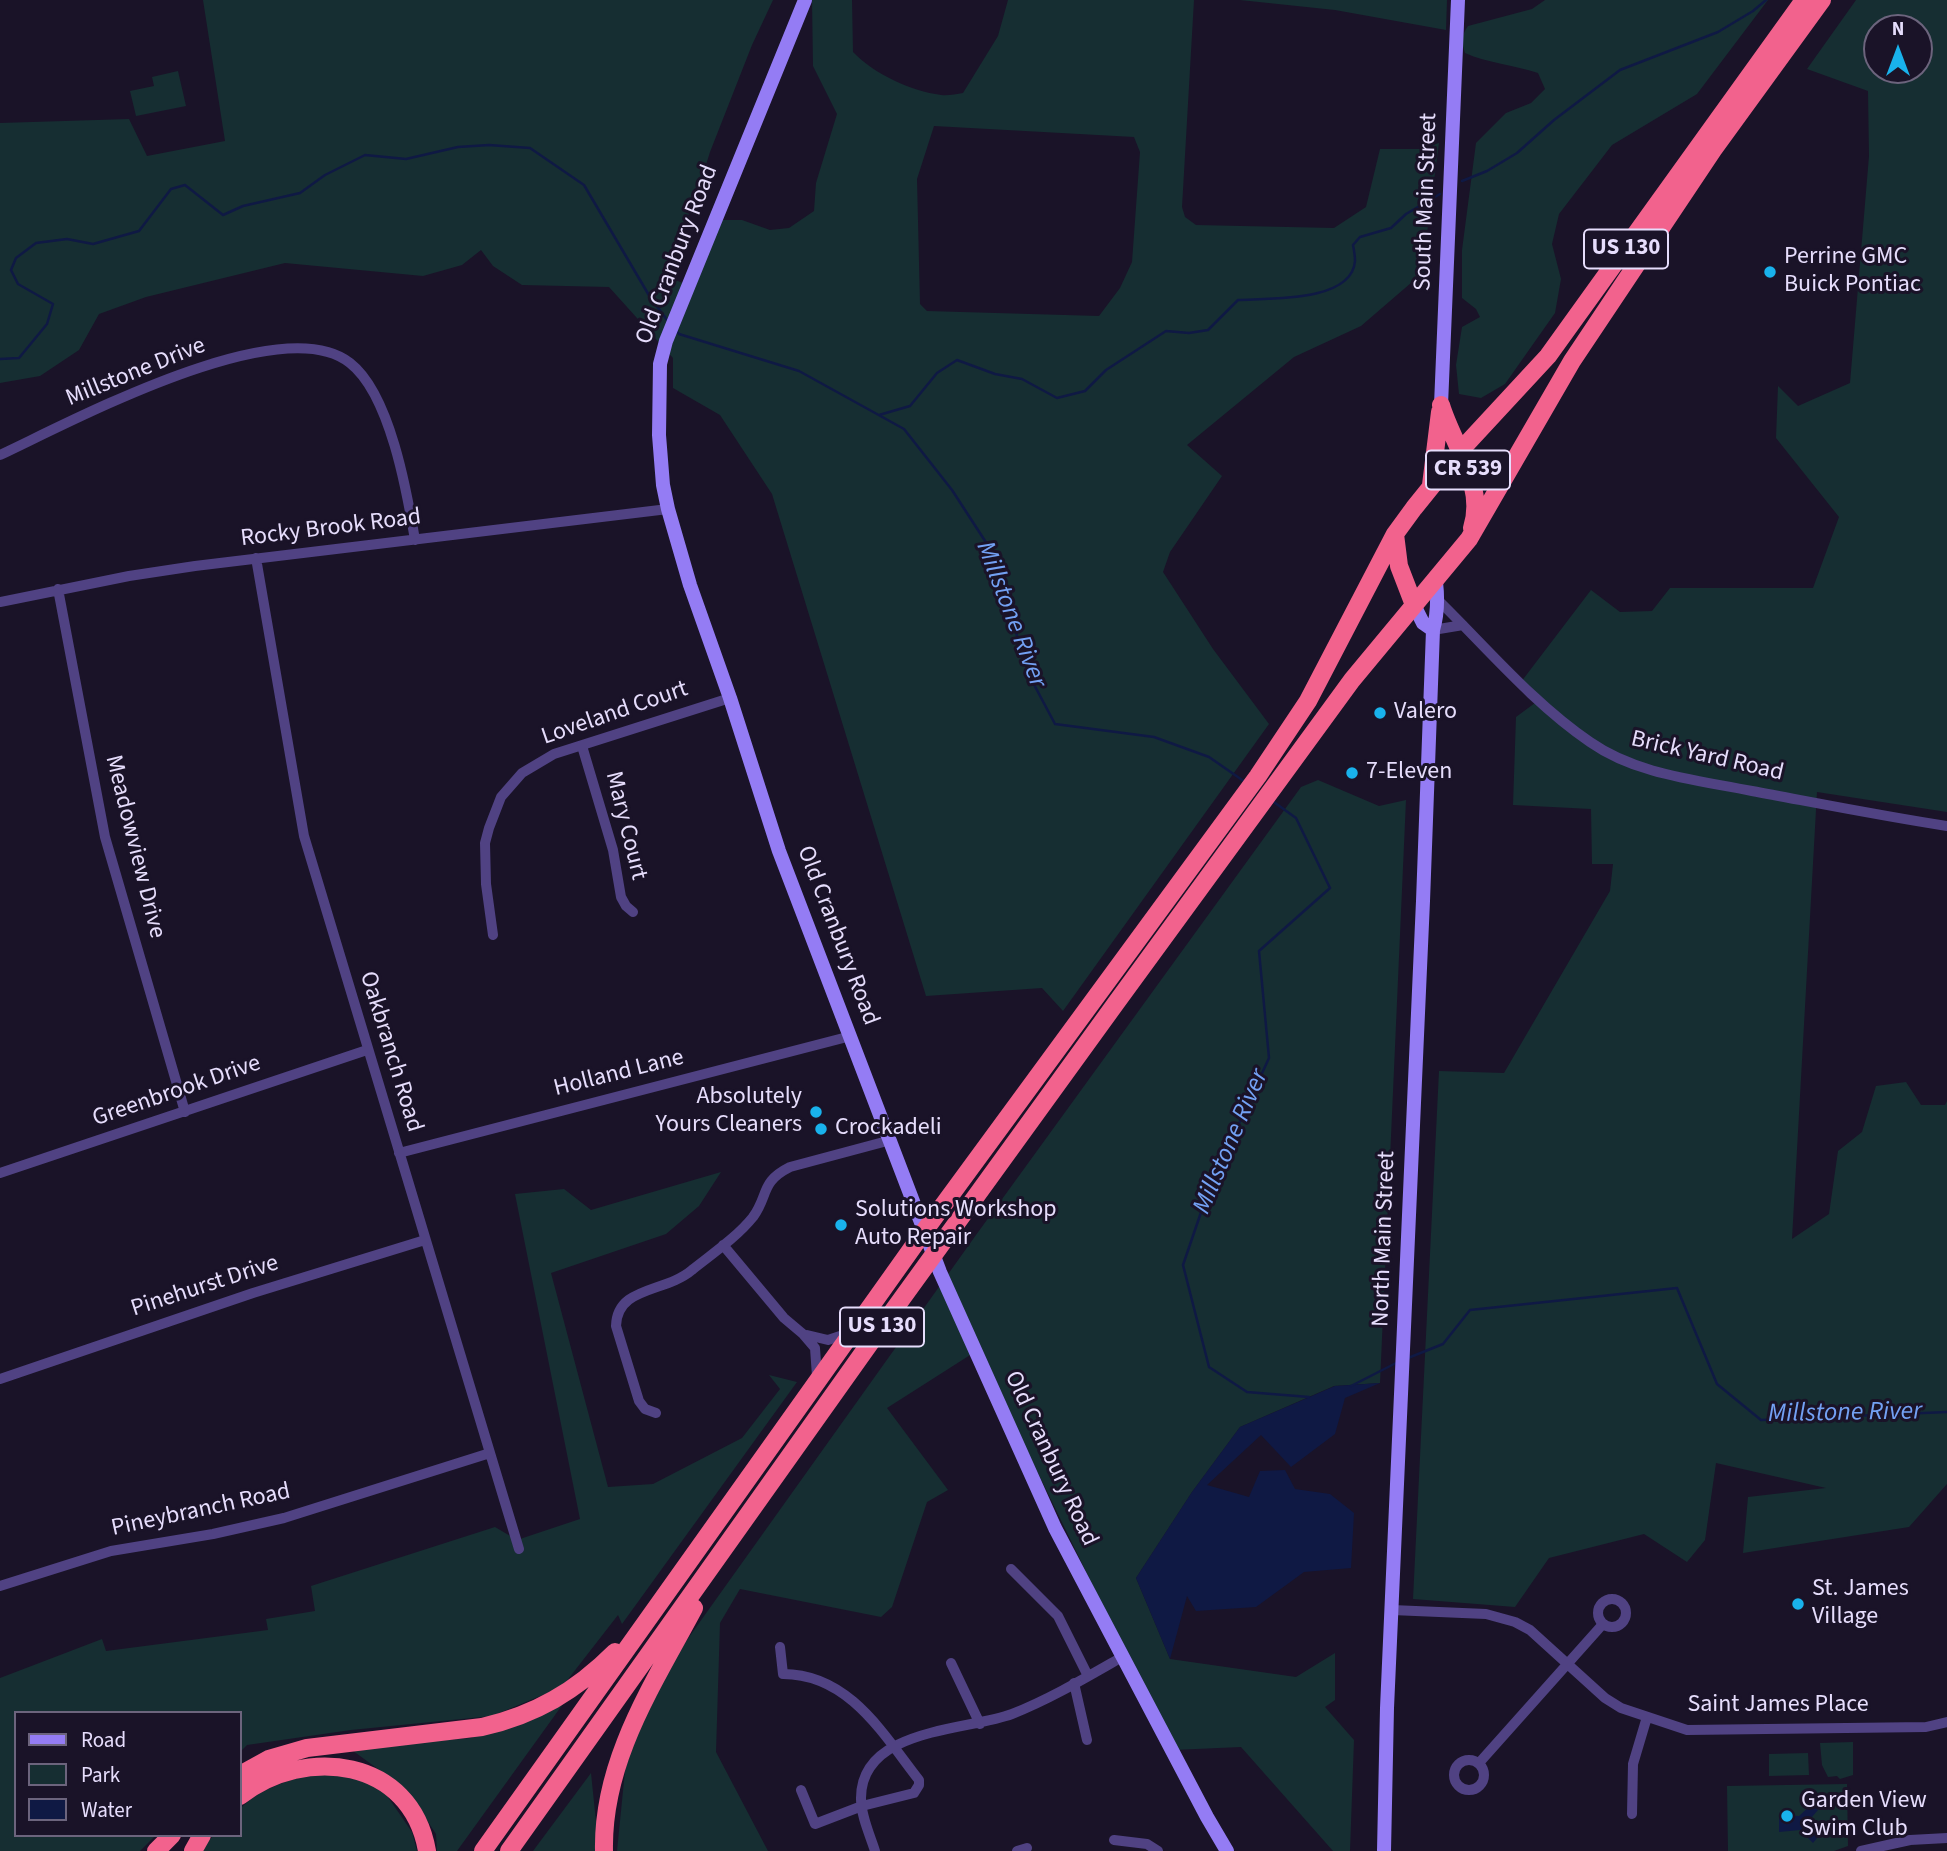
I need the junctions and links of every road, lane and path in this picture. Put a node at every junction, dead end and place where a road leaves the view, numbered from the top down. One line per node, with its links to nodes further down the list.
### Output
1 (804, 0): 11 (street, Old Cranbury Road)
2 (1458, 0): 5 (street, South Main Street / CR 539)
3 (1804, 0): 6 (highway, US 130)
4 (1822, 0): 13 (highway, US 130)
5 (1444, 414): 6 (highway); 7 (highway, CR 539); 9 (highway, CR 539)
6 (1485, 424): 7 (highway, US 130)
7 (1460, 451): 9 (highway, US 130); 10 (highway, CR 539)
8 (0, 455): 14 (street, Millstone Drive)
9 (1435, 481): 10 (highway); 12 (highway, US 130)
10 (1475, 494): 13 (highway, CR 539)
11 (668, 509): 14 (street, Rocky Brook Road); 24 (street, Old Cranbury Road)
12 (1395, 534): 16 (highway); 35 (highway, US 130)
13 (1469, 539): 17 (highway, US 130)
14 (415, 540): 15 (street, Rocky Brook Road)
15 (256, 558): 18 (street, Rocky Brook Road); 30 (street, Oakbranch Road)
16 (1404, 581): 17 (highway); 21 (highway)
17 (1436, 582): 19 (street, North Main Street); 21 (highway, US 130)
18 (58, 589): 20 (street, Rocky Brook Road); 31 (street, Meadowview Drive)
19 (1438, 600): 22 (street, Brick Yard Road); 23 (street, North Main Street)
20 (0, 602)
21 (1414, 605): 23 (street); 38 (highway, US 130)
22 (1463, 625): 23 (street); 26 (street, Brick Yard Road)
23 (1433, 630): 49 (street, North Main Street)
24 (730, 698): 25 (street, Loveland Court); 29 (street, Old Cranbury Road)
25 (582, 746): 27 (street, Mary Court); 28 (street, Loveland Court)
26 (1947, 825)
27 (633, 912)
28 (492, 935)
29 (851, 1036): 32 (street, Old Cranbury Road); 33 (street, Holland Lane)
30 (367, 1050): 31 (street, Greenbrook Drive); 33 (street, Oakbranch Road)
31 (185, 1112): 34 (street, Greenbrook Drive)
32 (891, 1140): 35 (street, Old Cranbury Road); 37 (street)
33 (399, 1153): 36 (street, Oakbranch Road)
34 (0, 1173)
35 (925, 1230): 38 (street, Old Cranbury Road); 39 (highway, US 130)
36 (425, 1240): 41 (street, Pinehurst Drive); 44 (street, Oakbranch Road)
37 (723, 1245): 40 (street); 43 (street)
38 (933, 1255): 45 (highway, US 130); 53 (street, Old Cranbury Road)
39 (855, 1329): 40 (street); 42 (highway, US 130)
40 (803, 1334): 42 (street)
41 (0, 1379)
42 (817, 1382): 50 (highway, US 130)
43 (656, 1413)
44 (490, 1453): 46 (street, Oakbranch Road); 48 (street, Pineybranch Road)
45 (729, 1542): 75 (highway, US 130); 76 (highway)
46 (519, 1549)
47 (1011, 1569): 56 (street)
48 (0, 1586)
49 (1392, 1610): 55 (street, Saint James Place); 80 (street, North Main Street)
50 (649, 1617): 64 (highway); 74 (highway, US 130)
51 (1603, 1624): 55 (street)
52 (780, 1647): 62 (street)
53 (1122, 1657): 56 (street); 79 (street, Old Cranbury Road)
54 (951, 1663): 60 (street)
55 (1567, 1664): 58 (street, Saint James Place); 63 (street)
56 (1088, 1676): 57 (street)
57 (1074, 1683): 60 (street); 61 (street)
58 (1647, 1717): 59 (street, Saint James Place); 68 (street)
59 (1947, 1722)
60 (980, 1724): 62 (street)
61 (1087, 1740)
62 (893, 1747): 67 (street); 67 (street)
63 (1479, 1763)
64 (242, 1774)
65 (801, 1790): 67 (street)
66 (242, 1795): 73 (highway)
67 (862, 1806): 77 (street)
68 (1632, 1814)
69 (170, 1837): 72 (highway)
70 (1947, 1838): 81 (street)
71 (1114, 1840): 78 (street)
72 (156, 1851)
73 (427, 1851)
74 (483, 1851)
75 (509, 1851)
76 (604, 1851)
77 (875, 1851)
78 (1158, 1851)
79 (1227, 1851)
80 (1384, 1851)
81 (1861, 1851)

